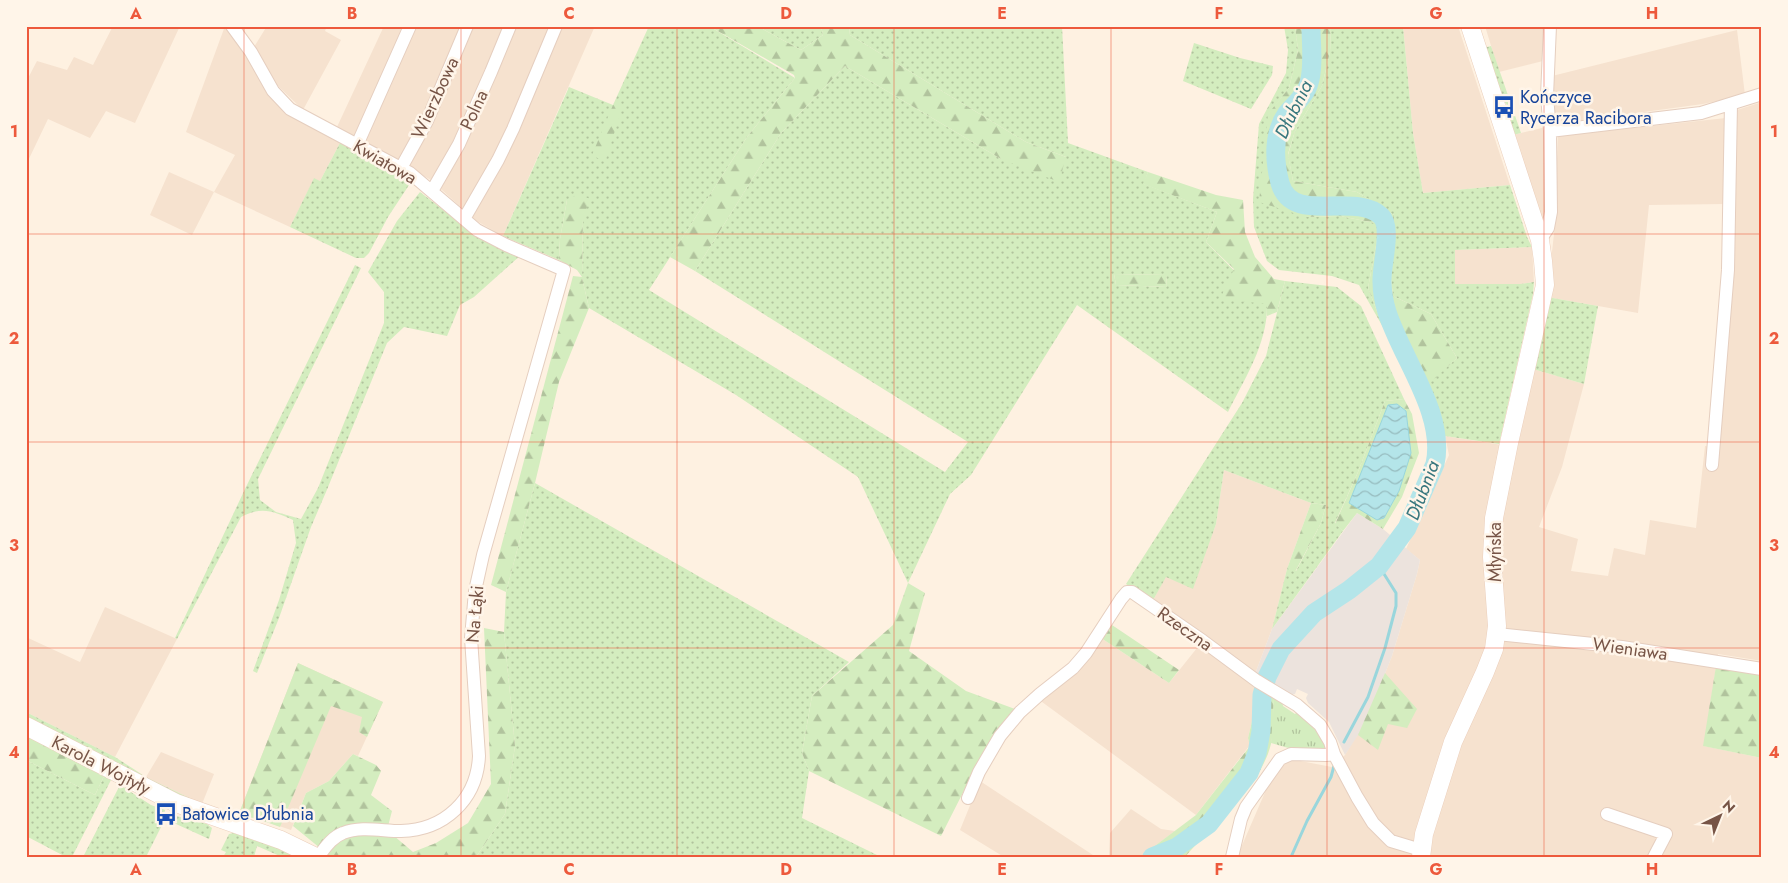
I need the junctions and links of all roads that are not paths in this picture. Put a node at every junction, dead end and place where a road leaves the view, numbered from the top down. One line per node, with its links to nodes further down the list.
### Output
1 (232, 26): 11 (street, Kwiatowa)
2 (410, 26): 11 (street)
3 (467, 26): 12 (street, Wierzbowa)
4 (510, 26): 13 (street, Polna)
5 (556, 26): 14 (street)
6 (1470, 26): 15 (street, Młyńska)
7 (1550, 26): 10 (street)
8 (1762, 94): 9 (street)
9 (1731, 104): 10 (street); 17 (street)
10 (1550, 131): 15 (street)
11 (357, 146): 12 (street, Kwiatowa)
12 (401, 168): 13 (street, Kwiatowa)
13 (432, 191): 14 (street, Kwiatowa)
14 (464, 219): 16 (street, Kwiatowa)
15 (1540, 240): 18 (street, Młyńska)
16 (564, 270): 25 (street, Na Łąki)
17 (1712, 465)
18 (1497, 634): 19 (street, Wieniawa); 24 (street, Młyńska)
19 (1762, 669)
20 (26, 726): 25 (street, Karola Wojtyły)
21 (1334, 754): 22 (street, Rzeczna); 24 (street, Rzeczna); 26 (street)
22 (968, 798)
23 (1607, 814): 27 (street)
24 (1421, 854)
25 (317, 857)
26 (1232, 857)
27 (1654, 857)

